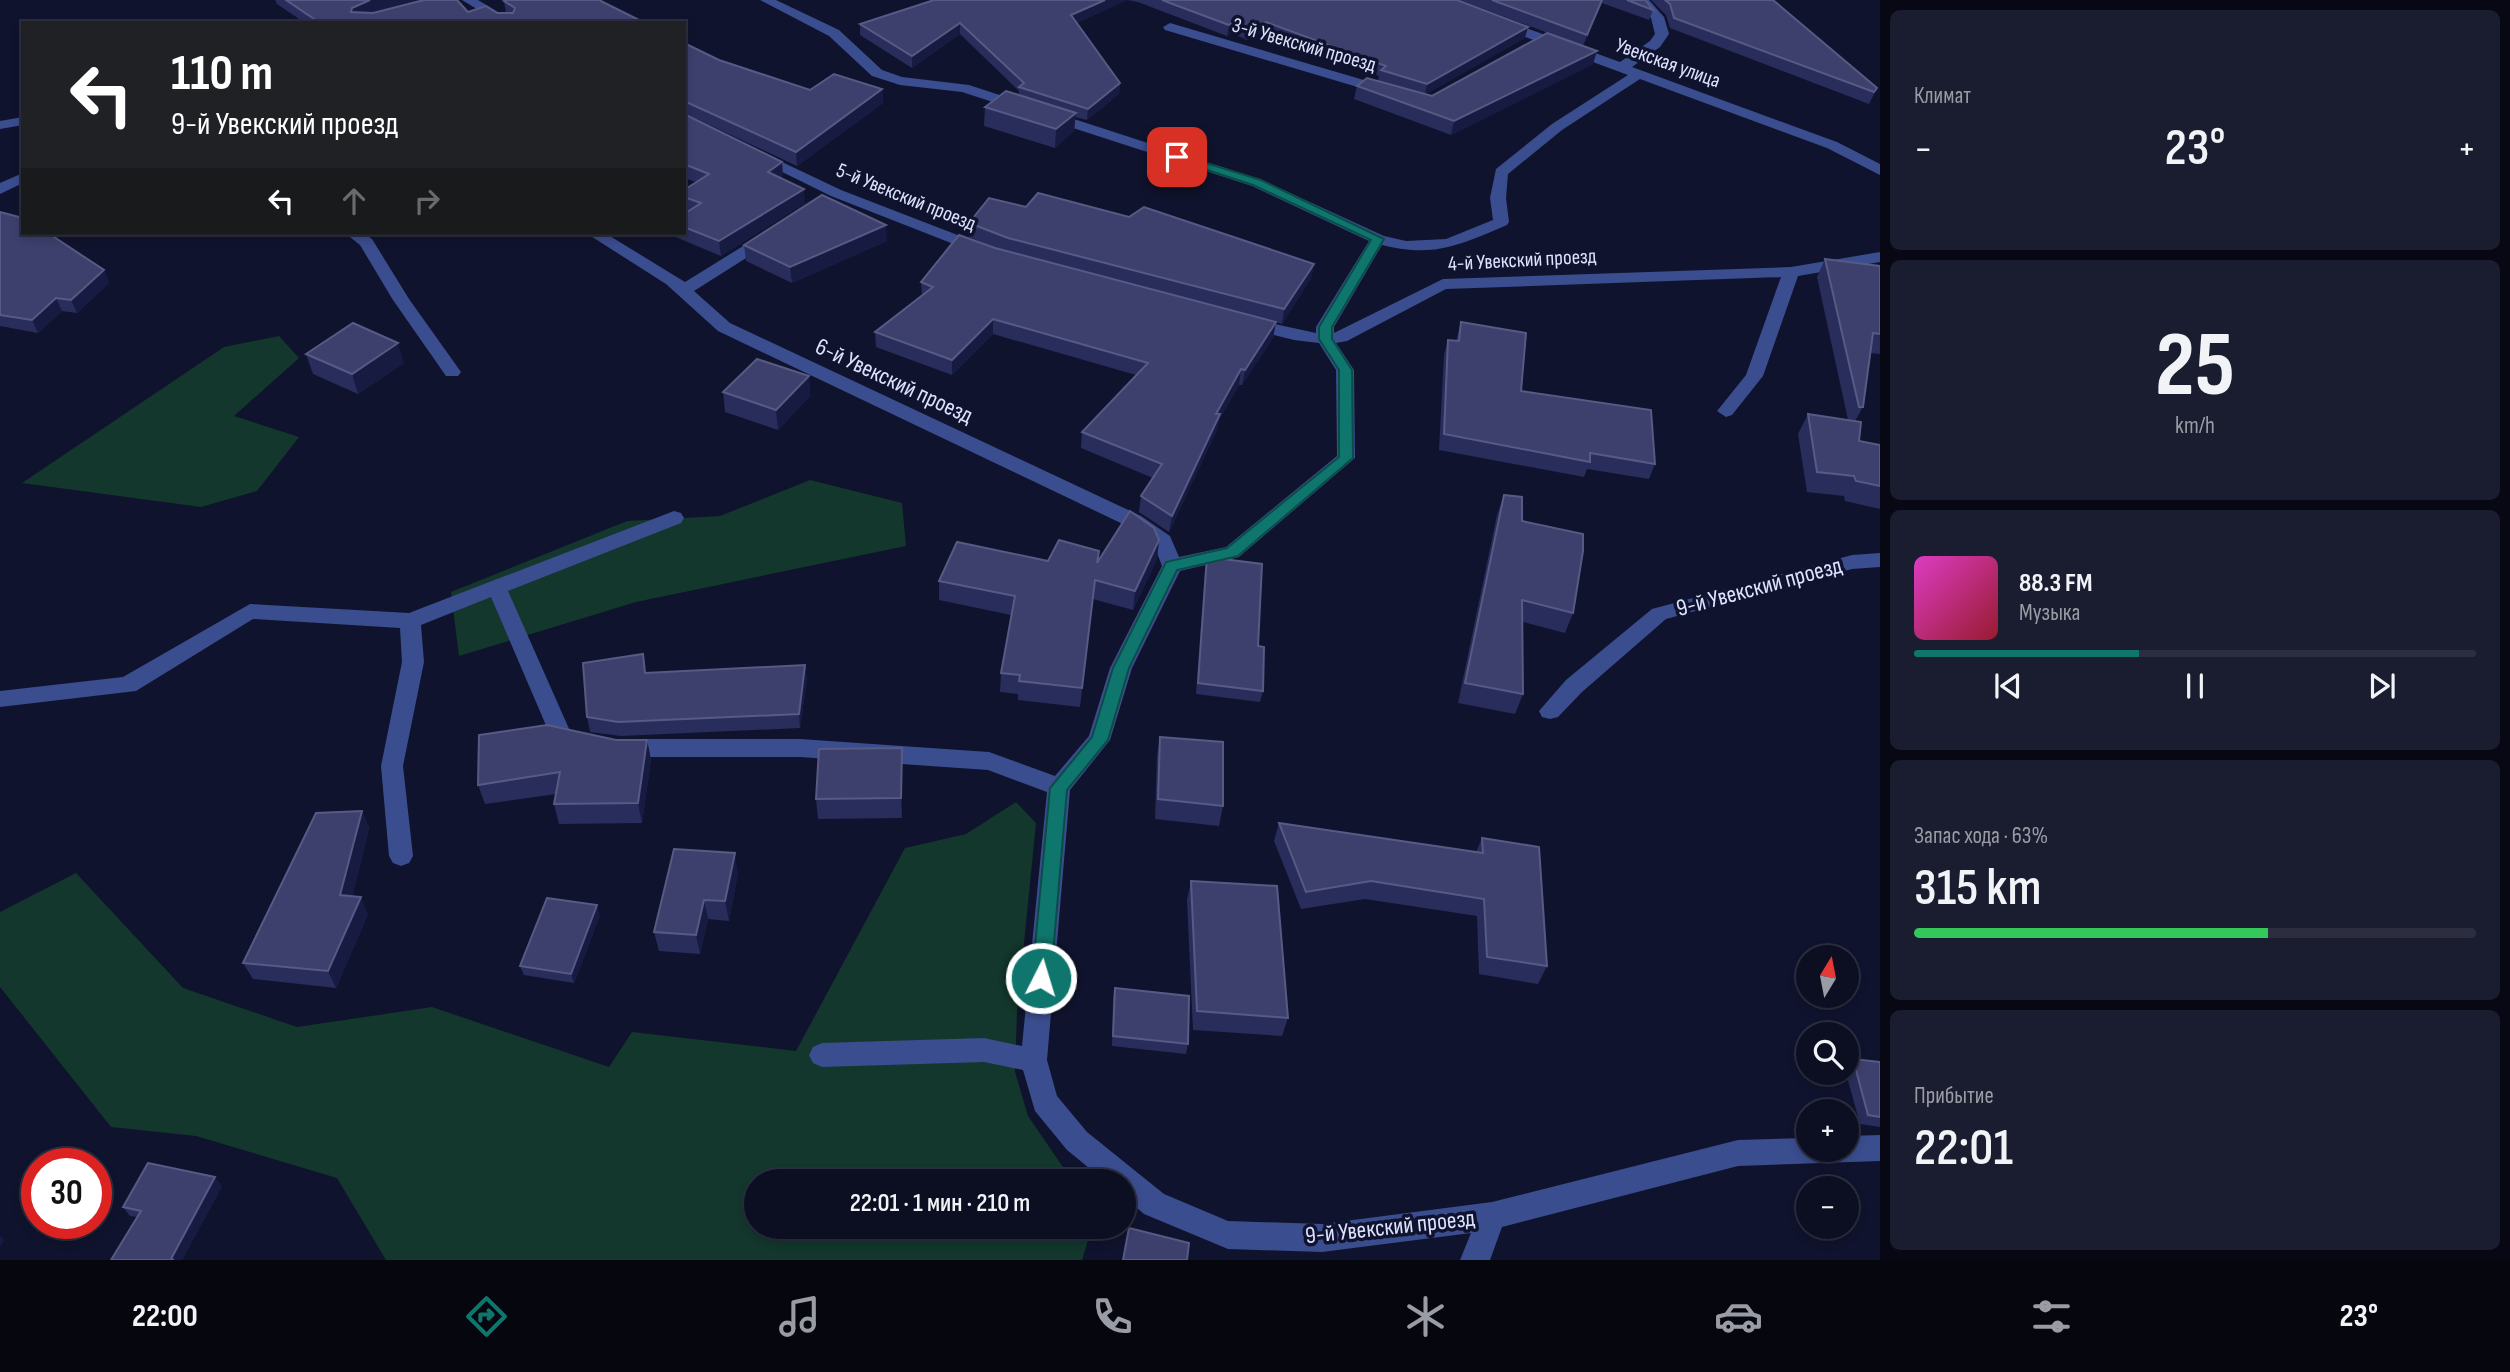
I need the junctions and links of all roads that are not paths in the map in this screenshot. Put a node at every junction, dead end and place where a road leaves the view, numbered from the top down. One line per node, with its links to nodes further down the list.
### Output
1 (468, 0): 5 (street)
2 (766, 0): 19 (street)
3 (1642, 0): 7 (street)
4 (1491, 19): 7 (street, Увекская улица)
5 (506, 21)
6 (1170, 27): 9 (street, 3-й Увекский проезд)
7 (1621, 68): 8 (street, Увекская улица)
8 (1637, 75): 13 (street, Увекская улица); 19 (street)
9 (1401, 96)
10 (21, 121): 11 (street)
11 (0, 125)
12 (743, 146): 21 (street, 5-й Увекский проезд)
13 (1880, 170)
14 (21, 178): 15 (street)
15 (0, 189)
16 (780, 230): 23 (street)
17 (356, 235): 26 (street)
18 (597, 235): 23 (street, 6-й Увекский проезд)
19 (1378, 239): 25 (street)
20 (1880, 257): 22 (street, 4-й Увекский проезд)
21 (1002, 258)
22 (1791, 272): 25 (street, 4-й Увекский проезд); 27 (street)
23 (684, 290): 30 (street, 6-й Увекский проезд)
24 (1227, 317): 25 (street)
25 (1325, 339): 30 (street)
26 (452, 372)
27 (1726, 411)
28 (674, 517): 31 (street)
29 (1880, 560): 34 (street, 9-й Увекский проезд)
30 (1172, 566): 35 (street)
31 (497, 588): 32 (street); 35 (street)
32 (410, 621): 33 (street); 36 (street)
33 (0, 699)
34 (1550, 710)
35 (1059, 788): 38 (street, 9-й Увекский проезд)
36 (401, 856)
37 (822, 1055): 38 (street)
38 (1034, 1060): 42 (street, 9-й Увекский проезд)
39 (1880, 1148): 40 (street)
40 (1859, 1149)
41 (1796, 1151): 42 (street, 9-й Увекский проезд)
42 (1492, 1216): 43 (street)
43 (1475, 1260)

